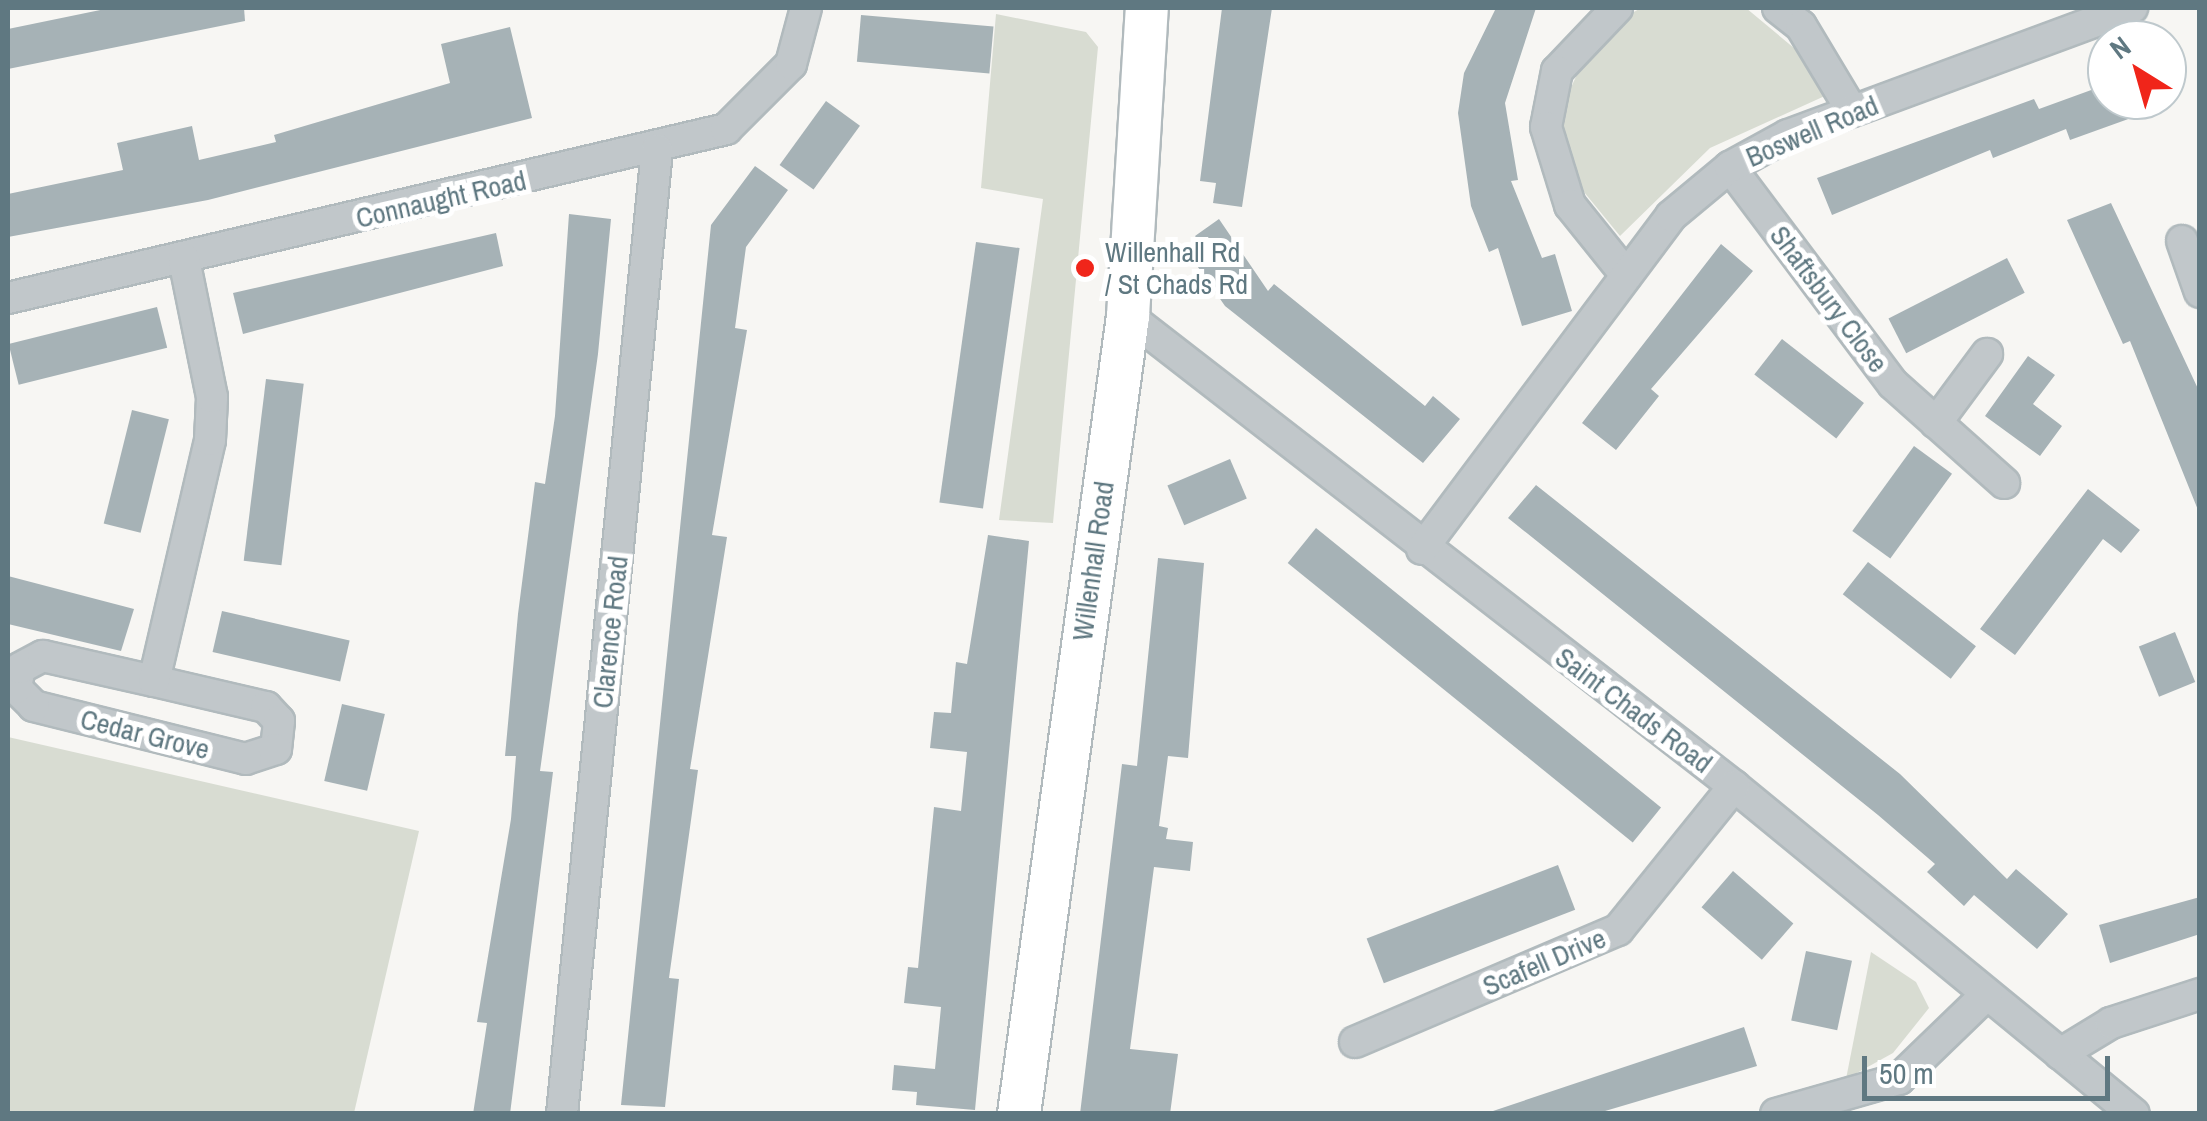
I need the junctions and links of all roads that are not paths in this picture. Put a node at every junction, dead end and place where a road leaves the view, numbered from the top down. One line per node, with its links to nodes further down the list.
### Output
1 (806, 8): 8 (street, Connaught Road)
2 (1147, 8): 15 (main road, Willenhall Road)
3 (1616, 8): 12 (street)
4 (1778, 8): 7 (street)
5 (2132, 8): 6 (street, Boswell Road)
6 (2049, 21): 7 (street, Boswell Road)
7 (1852, 112): 9 (street, Boswell Road)
8 (657, 150): 11 (street, Connaught Road); 27 (street, Clarence Road)
9 (1730, 166): 12 (street, Boswell Road); 17 (street, Shaftsbury Close)
10 (2182, 241): 13 (street)
11 (184, 259): 14 (street, Connaught Road); 20 (street, Cedar Grove)
12 (1626, 276): 19 (street, Boswell Road)
13 (2200, 292)
14 (8, 298)
15 (1128, 316): 19 (street, Saint Chads Road); 28 (main road, Willenhall Road)
16 (1987, 354): 17 (street)
17 (1936, 422): 18 (street, Shaftsbury Close)
18 (2004, 483)
19 (1422, 549): 21 (street, Saint Chads Road)
20 (154, 680): 20 (street, Cedar Grove)
21 (1734, 786): 22 (street, Saint Chads Road); 24 (street, Scafell Drive)
22 (1987, 994): 25 (street, Saint Chads Road); 26 (street)
23 (2200, 994): 25 (street)
24 (1355, 1042)
25 (2060, 1054): 30 (street, Saint Chads Road)
26 (1851, 1102): 29 (street)
27 (562, 1114)
28 (1019, 1114)
29 (1776, 1114)
30 (2134, 1114)

